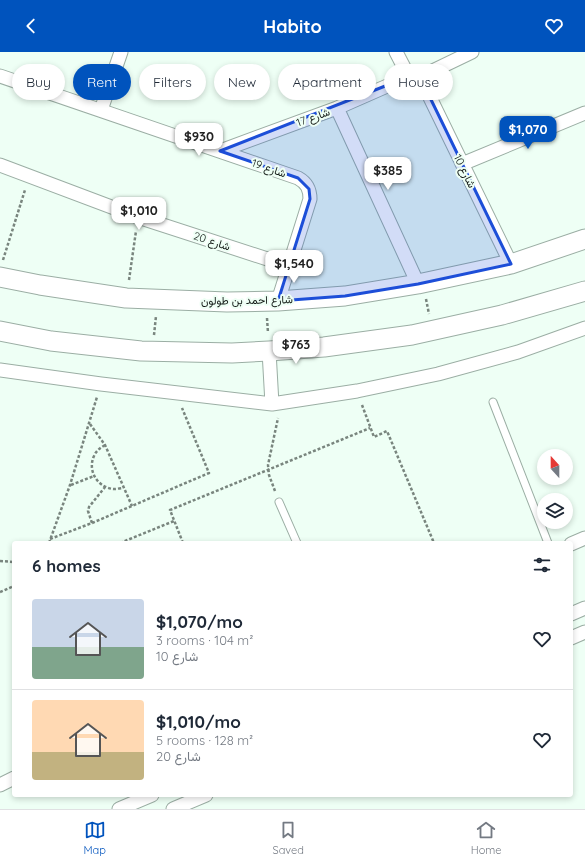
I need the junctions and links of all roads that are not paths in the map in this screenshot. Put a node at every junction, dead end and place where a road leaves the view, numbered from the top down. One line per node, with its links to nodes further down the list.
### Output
1 (121, 52): 10 (street)
2 (396, 52): 4 (street, شارع 10)
3 (472, 52): 5 (street, شارع 17)
4 (405, 64)
5 (446, 64)
6 (0, 76): 10 (street, شارع 19)
7 (384, 88): 9 (street, شارع 17)
8 (427, 100): 13 (street, شارع 10)
9 (337, 108): 12 (street, شارع 17); 19 (street)
10 (101, 110): 12 (street, شارع 19)
11 (585, 113): 13 (street)
12 (220, 151): 17 (street, شارع 19)
13 (462, 164): 16 (street, شارع 10)
14 (0, 165): 17 (street, شارع 20)
15 (585, 239): 16 (street, شارع احمد بن طولون)
16 (511, 264): 19 (street, شارع احمد بن طولون)
17 (289, 266): 21 (street, شارع 19)
18 (1, 270): 21 (street, شارع احمد بن طولون)
19 (420, 284): 21 (street, شارع احمد بن طولون)
20 (585, 290): 24 (street)
21 (272, 301)
22 (585, 328): 27 (street)
23 (0, 331): 24 (street)
24 (269, 351): 27 (street)
25 (0, 371): 27 (street)
26 (493, 402): 31 (lane)
27 (277, 403)
28 (279, 502): 30 (lane)
29 (585, 538): 32 (street)
30 (296, 541)
31 (547, 541)
32 (573, 543)
33 (585, 608): 34 (street)
34 (573, 613)
35 (585, 632): 36 (street)
36 (573, 637)
37 (12, 779): 38 (street)
38 (0, 785)
39 (147, 797): 41 (street)
40 (201, 797): 42 (street)
41 (119, 809)
42 (173, 809)

